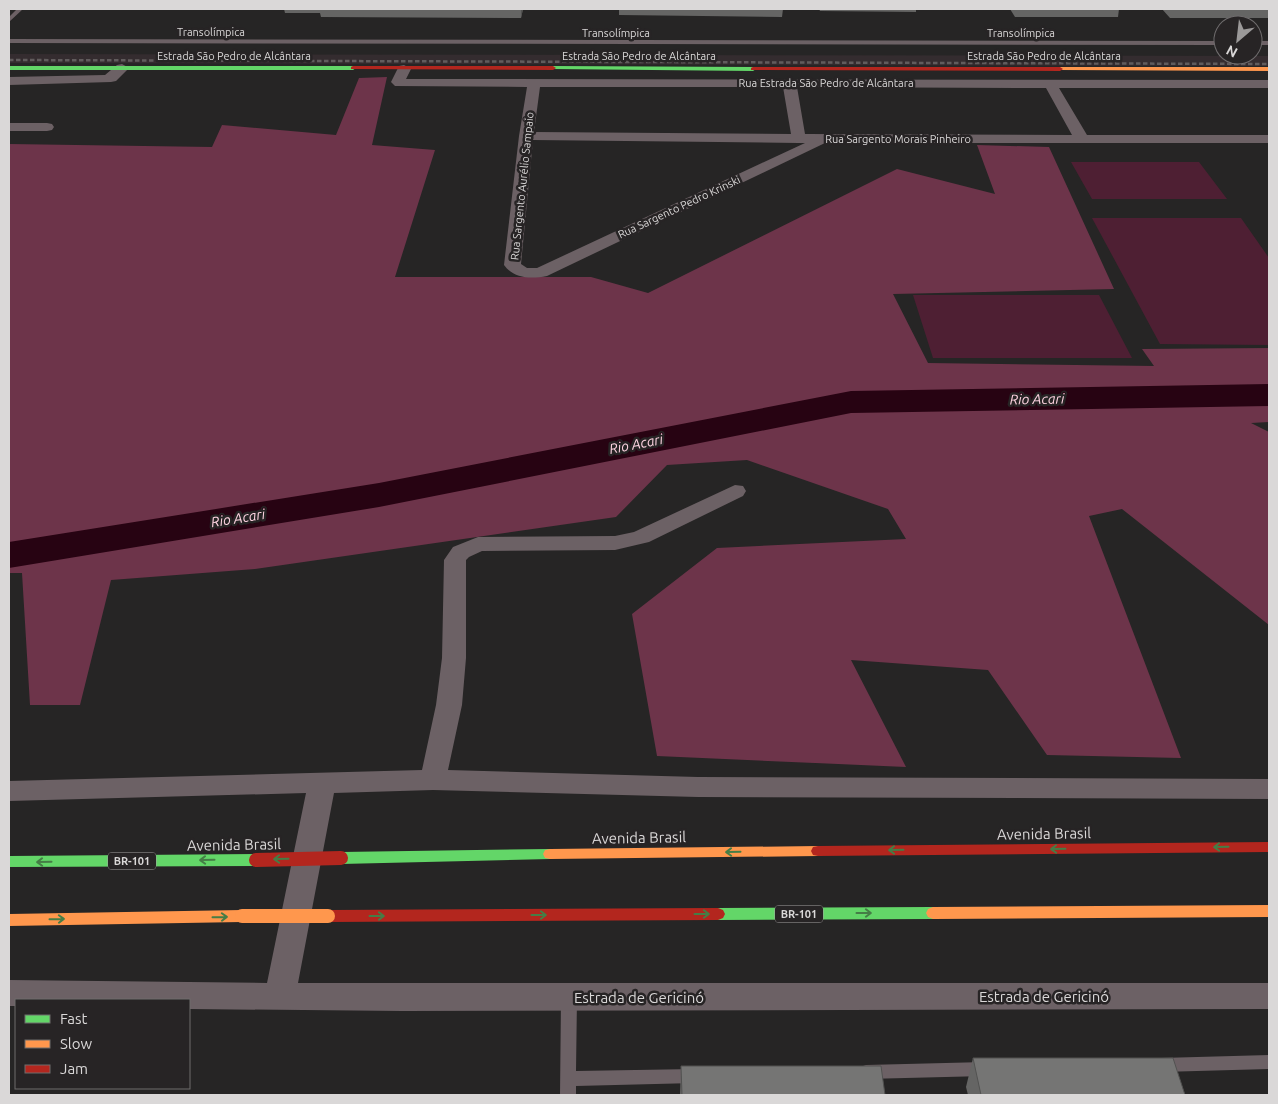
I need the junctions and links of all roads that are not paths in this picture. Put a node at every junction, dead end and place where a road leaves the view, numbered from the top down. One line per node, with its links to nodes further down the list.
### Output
1 (20, 9): 2 (lane)
2 (9, 20)
3 (9, 42): 4 (lane, Transolímpica)
4 (1213, 43)
5 (9, 68): 6 (main road, Estrada São Pedro de Alcântara)
6 (122, 68): 7 (main road, Estrada São Pedro de Alcântara); 9 (street)
7 (404, 69): 8 (main road, Estrada São Pedro de Alcântara); 12 (street, Rua Estrada São Pedro de Alcântara)
8 (1268, 71)
9 (9, 81)
10 (789, 83): 11 (street, Rua Estrada São Pedro de Alcântara); 12 (street, Rua Estrada São Pedro de Alcântara); 17 (street)
11 (1050, 83): 13 (street, Rua Estrada São Pedro de Alcântara); 18 (street)
12 (534, 84): 16 (street, Rua Sargento Aurélio Sampaio)
13 (1269, 84)
14 (9, 127): 15 (street)
15 (47, 127)
16 (526, 136): 17 (street, Rua Sargento Morais Pinheiro); 21 (street, Rua Sargento Aurélio Sampaio)
17 (799, 139): 20 (street, Rua Sargento Morais Pinheiro)
18 (1082, 139): 19 (street, Rua Sargento Morais Pinheiro); 20 (street, Rua Sargento Morais Pinheiro)
19 (1269, 139)
20 (823, 140): 21 (street, Rua Sargento Pedro Krinski)
21 (534, 274)
22 (736, 492): 23 (street)
23 (433, 780): 24 (street); 25 (street)
24 (322, 782): 26 (street); 32 (street)
25 (1269, 789)
26 (9, 791)
27 (1269, 847): 28 (main road, Avenida Brasil / BR-101, one-way to 28, bridge)
28 (9, 862)
29 (1269, 911): 30 (main road, BR-101, one-way to 29, bridge)
30 (9, 920)
31 (9, 993): 32 (street, Estrada de Gericinó)
32 (280, 996): 34 (street, Estrada de Gericinó)
33 (1269, 996): 34 (street, Estrada de Gericinó)
34 (569, 998): 40 (lane)
35 (1269, 1062): 36 (lane)
36 (1141, 1066)
37 (1002, 1069): 38 (lane)
38 (854, 1072)
39 (706, 1076): 40 (lane)
40 (568, 1087)

